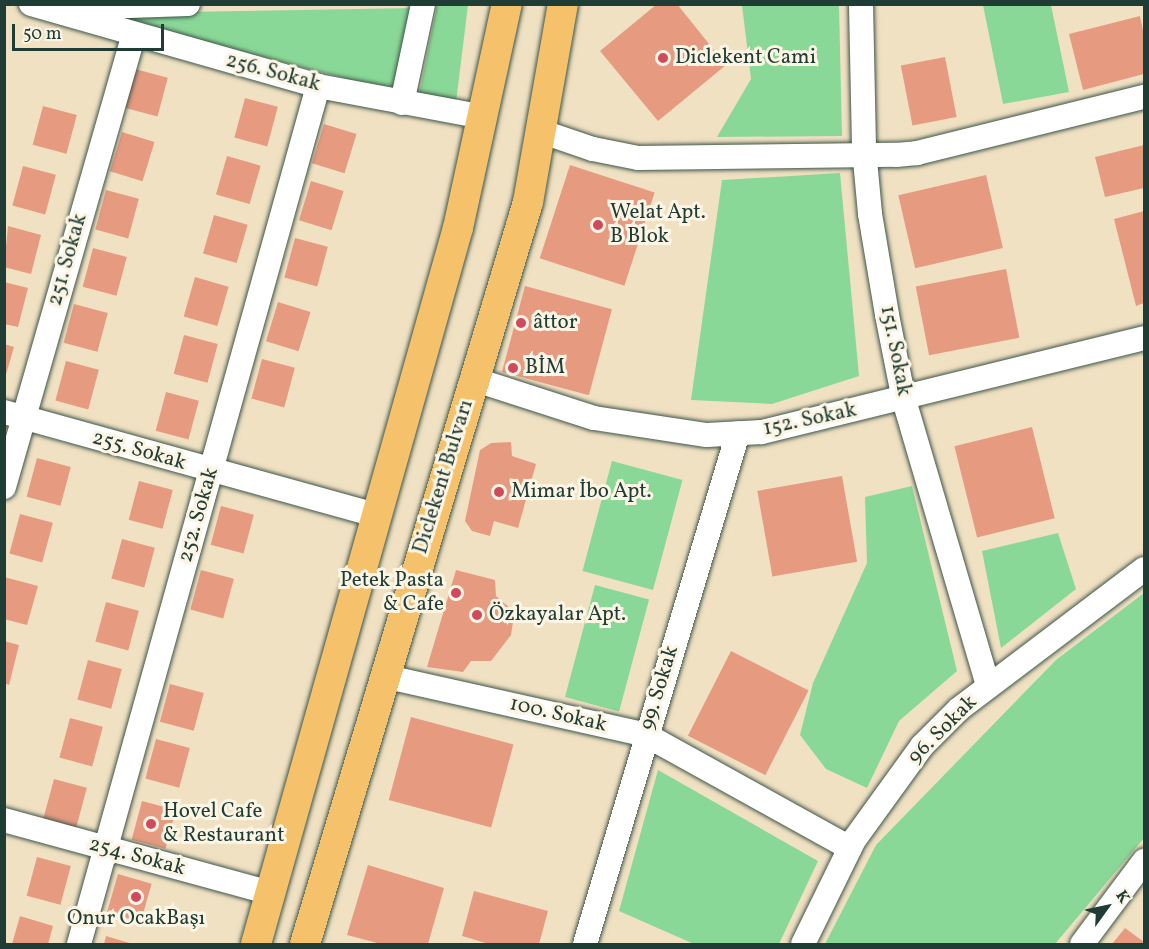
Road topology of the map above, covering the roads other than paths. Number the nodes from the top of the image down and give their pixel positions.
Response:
1 (188, 4) edge
2 (423, 4) edge
3 (507, 4) edge
4 (563, 4) edge
5 (861, 4) edge
6 (39, 6) edge
7 (134, 34) junction
8 (318, 86) junction
9 (1144, 97) edge
10 (402, 103) junction
11 (483, 117) junction
12 (540, 131) junction
13 (865, 154) junction
14 (1144, 338) edge
15 (473, 379) junction
16 (904, 400) junction
17 (14, 414) edge
18 (738, 433) junction
19 (211, 471) junction
20 (4, 487) edge
21 (378, 516) junction
22 (1144, 569) edge
23 (383, 676) junction
24 (988, 686) junction
25 (646, 735) junction
26 (4, 820) edge
27 (850, 848) junction
28 (105, 849) junction
29 (1144, 861) edge
30 (270, 893) junction
31 (80, 945) edge
32 (255, 945) edge
33 (305, 945) edge
34 (585, 945) edge
35 (802, 945) edge
36 (1082, 945) edge

1 - 6 street
2 - 10 street
3 - 11 main road
4 - 12 main road, Diclekent Bulvarı
5 - 13 street, 151. Sokak
6 - 7 street, 256. Sokak
7 - 8 street, 256. Sokak
7 - 17 street, 251. Sokak
8 - 10 street, 256. Sokak
8 - 19 street, 252. Sokak
9 - 13 street
10 - 11 street, 256. Sokak
11 - 21 main road
12 - 13 street
12 - 15 main road, Diclekent Bulvarı
13 - 16 street, 151. Sokak
14 - 16 street, 152. Sokak
15 - 18 street, 152. Sokak
15 - 23 main road, Diclekent Bulvarı
16 - 18 street, 152. Sokak
16 - 24 street, 151. Sokak
17 - 19 street, 255. Sokak
17 - 20 street, 251. Sokak
18 - 25 street, 99. Sokak
19 - 21 street, 255. Sokak
19 - 28 street, 252. Sokak
21 - 30 main road
22 - 24 street, 96. Sokak
23 - 25 street, 100. Sokak
23 - 33 main road, Diclekent Bulvarı
24 - 27 street, 96. Sokak
25 - 27 street, 100. Sokak
25 - 34 street, 99. Sokak
26 - 28 street, 254. Sokak
27 - 35 street, 96. Sokak
28 - 30 street, 254. Sokak
28 - 31 street, 252. Sokak
29 - 36 street
30 - 32 main road

